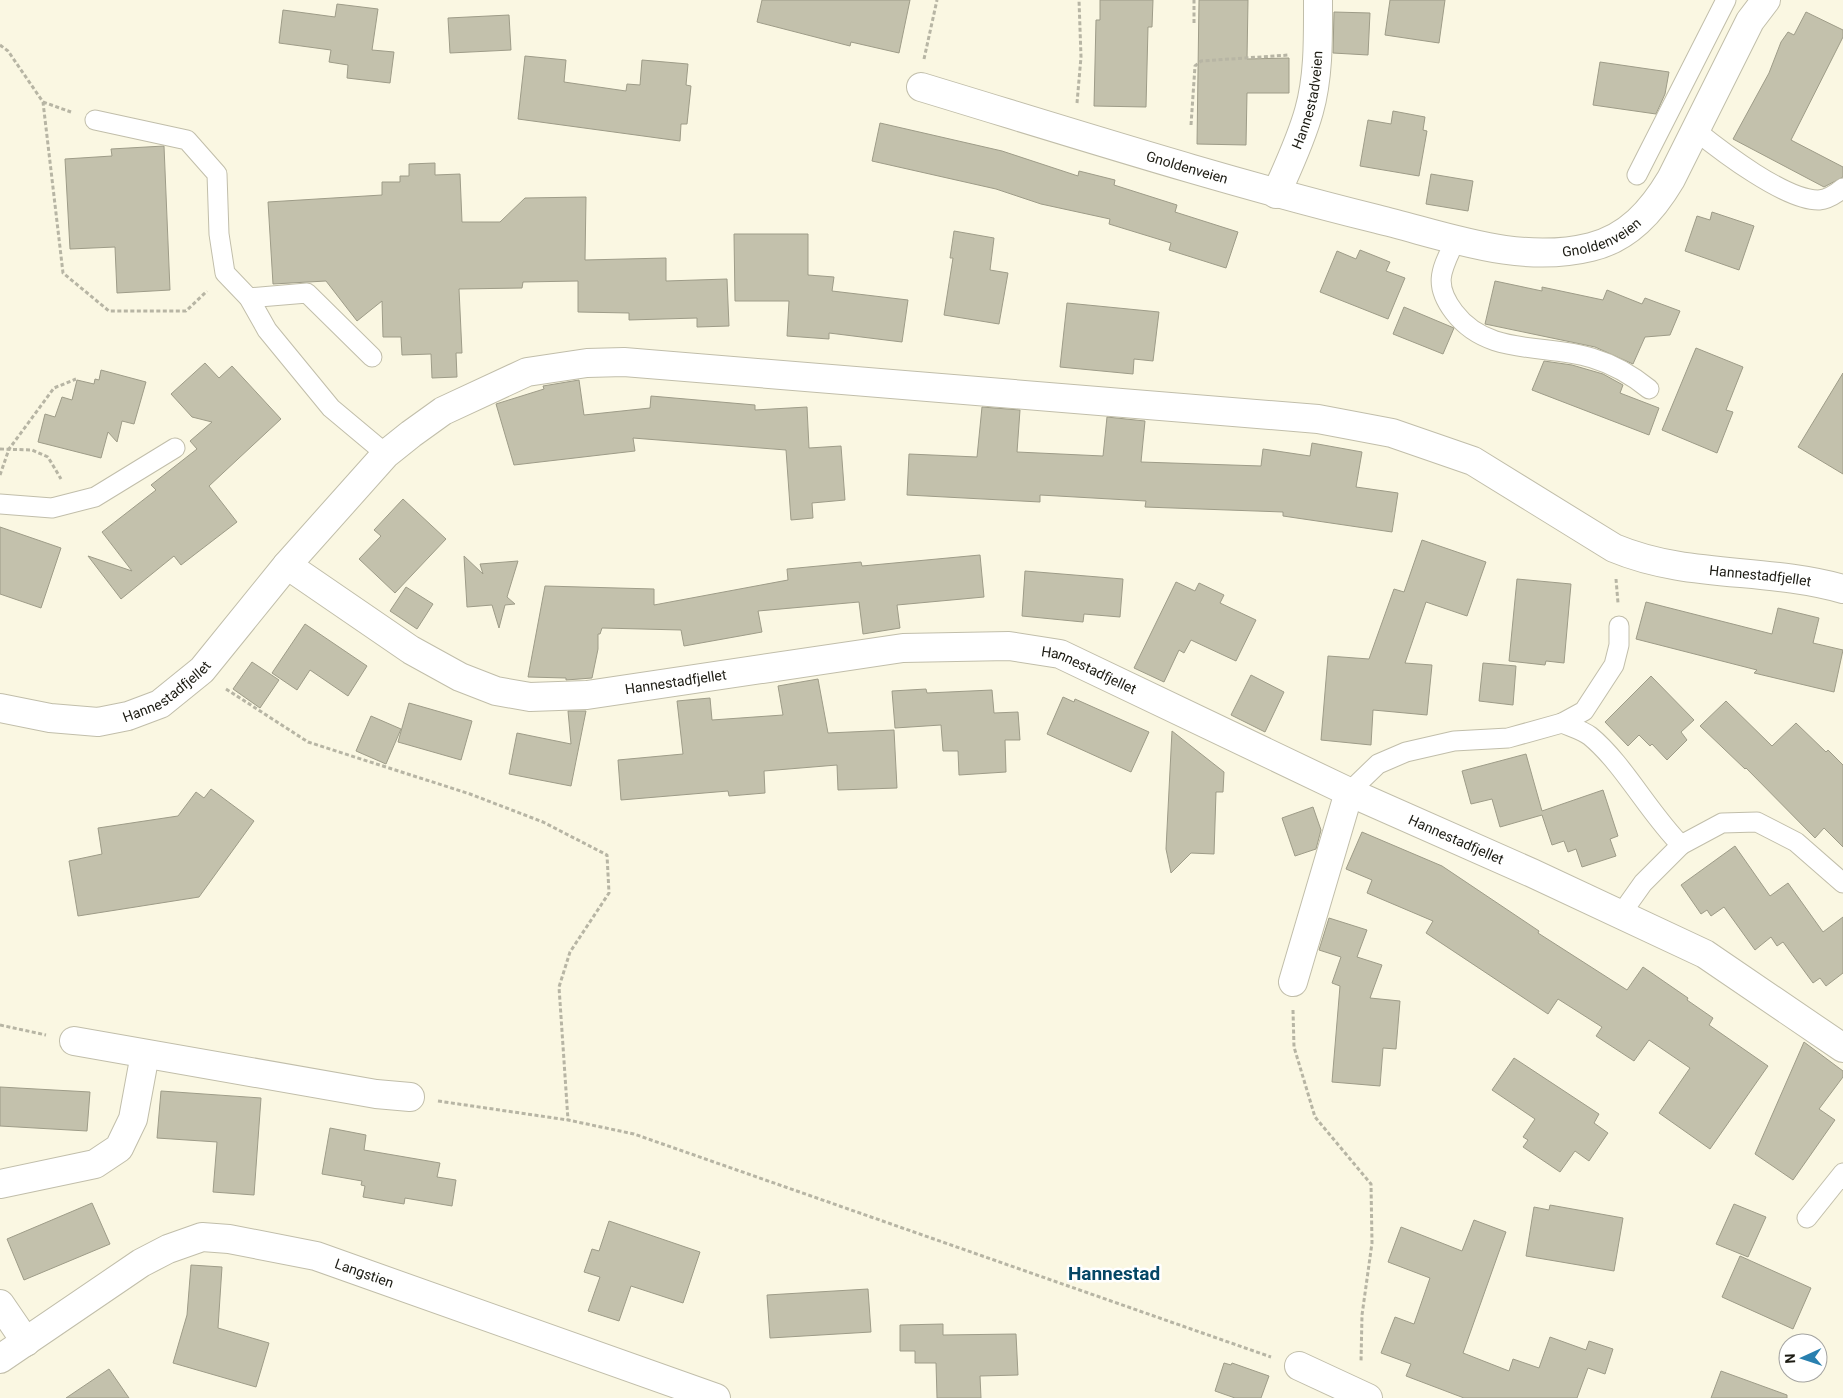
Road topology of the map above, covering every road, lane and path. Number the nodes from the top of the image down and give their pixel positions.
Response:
1 (936, 0) edge
2 (1080, 0) edge
3 (1194, 0) edge
4 (1318, 0) edge
5 (1726, 0) edge
6 (1765, 0) edge
7 (1194, 24) dead end
8 (0, 45) edge
9 (1316, 54) junction
10 (920, 87) joint
11 (95, 120) dead end
12 (1191, 125) dead end
13 (1695, 130) junction
14 (1075, 134) junction
15 (1637, 175) dead end
16 (1843, 188) edge
17 (1276, 194) junction
18 (1456, 239) junction
19 (225, 273) junction
20 (249, 298) junction
21 (372, 357) dead end
22 (76, 379) dead end
23 (1649, 389) dead end
24 (175, 448) dead end
25 (0, 449) edge
26 (9, 449) junction
27 (386, 454) junction
28 (0, 475) edge
29 (0, 504) edge
30 (76, 504) junction
31 (1614, 548) junction
32 (287, 565) junction
33 (1843, 589) edge
34 (1619, 626) joint
35 (202, 670) junction
36 (0, 708) edge
37 (1562, 723) junction
38 (1349, 792) junction
39 (1681, 845) junction
40 (1843, 883) edge
41 (1621, 914) junction
42 (1293, 982) joint
43 (0, 1025) edge
44 (74, 1041) joint
45 (1843, 1048) edge
46 (145, 1054) junction
47 (410, 1098) joint
48 (568, 1120) junction
49 (1843, 1174) edge
50 (0, 1184) edge
51 (1807, 1218) dead end
52 (0, 1304) edge
53 (26, 1342) junction
54 (0, 1359) edge
55 (1299, 1366) joint
56 (1364, 1396) edge
57 (716, 1398) edge

1 - 10 path
2 - 14 path
3 - 7 path
4 - 9 street, Hannestadveien
5 - 15 lane
6 - 13 street, Gnoldenveien
8 - 19 path
9 - 12 path
9 - 17 street, Hannestadveien
10 - 14 street, Gnoldenveien
11 - 19 lane
13 - 16 lane
13 - 18 street, Gnoldenveien
14 - 17 street, Gnoldenveien
17 - 18 street, Gnoldenveien
18 - 23 lane
19 - 20 lane
20 - 21 lane
20 - 27 lane
22 - 26 path
24 - 30 lane
25 - 26 path
26 - 28 path
26 - 30 path
27 - 31 street, Hannestadfjellet
27 - 32 street, Hannestadfjellet
29 - 30 lane
31 - 33 street, Hannestadfjellet
31 - 34 path
32 - 35 street, Hannestadfjellet
32 - 38 street, Hannestadfjellet
34 - 37 lane
35 - 36 street, Hannestadfjellet
35 - 48 path
37 - 38 lane
37 - 39 lane
38 - 41 street, Hannestadfjellet
38 - 42 street
39 - 40 lane
39 - 41 lane
41 - 45 street, Hannestadfjellet
42 - 56 path
43 - 44 path
44 - 46 street
46 - 47 street
46 - 50 street
47 - 48 path
48 - 55 path
49 - 51 lane
52 - 53 street
53 - 54 street, Langstien
53 - 57 street, Langstien
55 - 56 street

